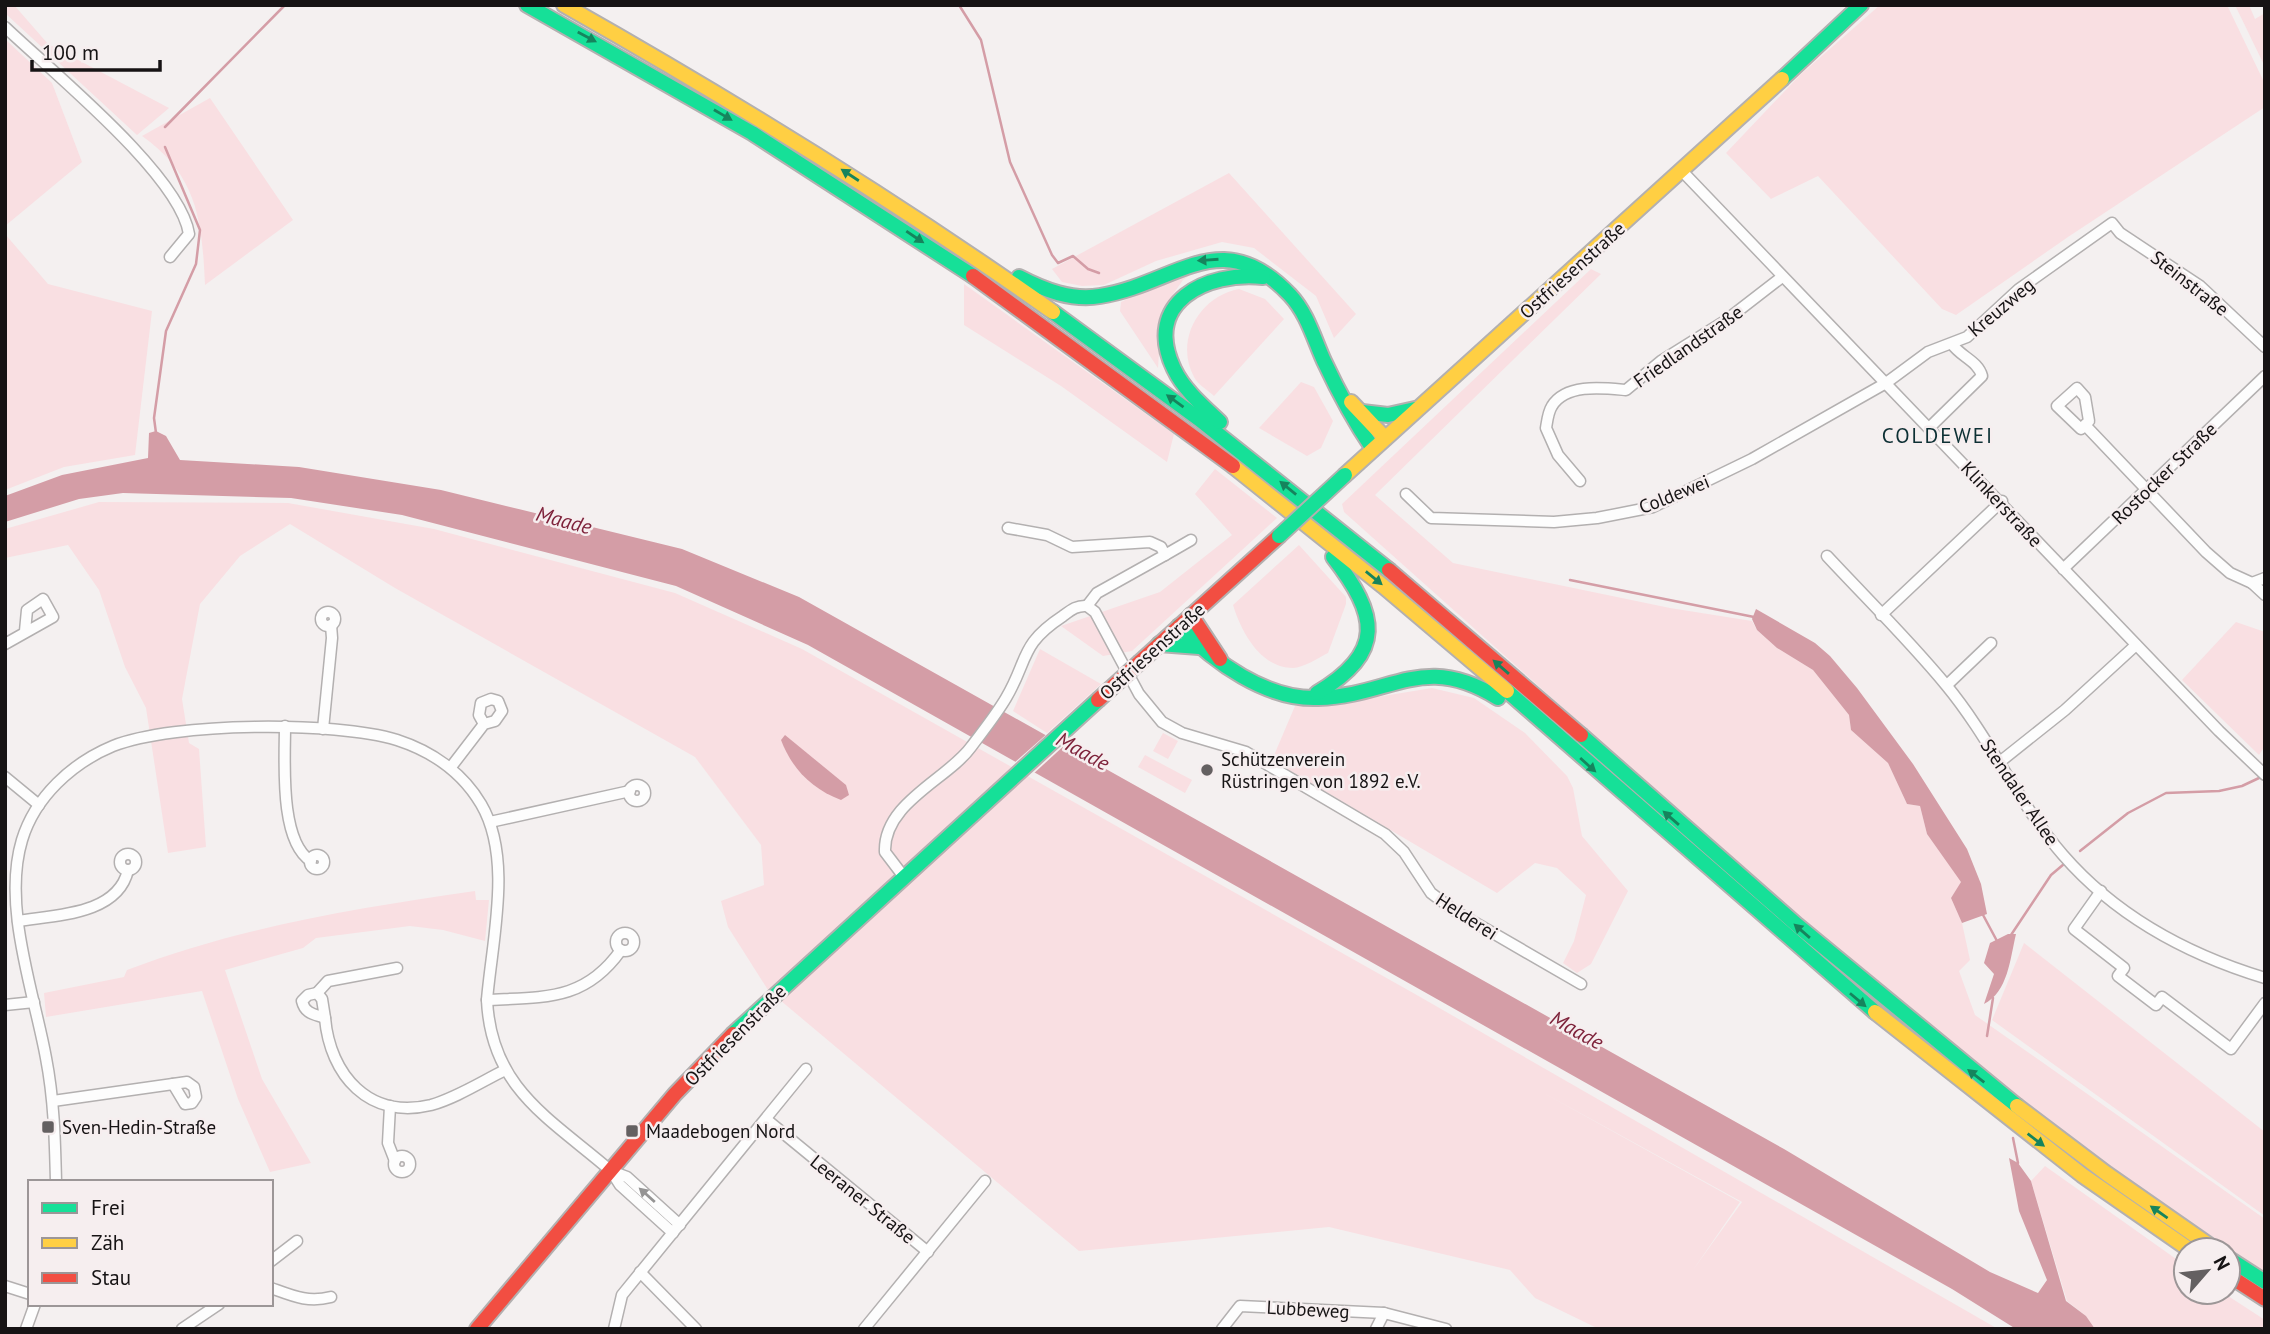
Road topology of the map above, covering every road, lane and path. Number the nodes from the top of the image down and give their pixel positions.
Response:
1 (527, 5) edge
2 (564, 5) edge
3 (1861, 5) edge
4 (5, 27) edge
5 (1682, 172) junction
6 (2112, 223) joint
7 (969, 253) junction
8 (170, 257) dead end
9 (1782, 277) junction
10 (1270, 279) junction
11 (1952, 344) junction
12 (2265, 347) edge
13 (2265, 376) edge
14 (1886, 383) junction
15 (1343, 395) junction
16 (1415, 409) junction
17 (1362, 412) junction
18 (2085, 425) dead end
19 (1929, 428) junction
20 (1385, 438) junction
21 (1373, 449) junction
22 (1250, 456) junction
23 (1580, 481) dead end
24 (1263, 489) junction
25 (2147, 490) junction
26 (1406, 494) dead end
27 (2002, 501) junction
28 (1008, 528) dead end
29 (1191, 540) dead end
30 (1165, 555) junction
31 (1827, 556) dead end
32 (2063, 569) junction
33 (2265, 578) edge
34 (2252, 583) junction
35 (2265, 594) edge
36 (1087, 606) junction
37 (1881, 614) junction
38 (1191, 615) junction
39 (331, 625) dead end
40 (1178, 626) junction
41 (25, 631) dead end
42 (1991, 643) dead end
43 (5, 644) edge
44 (1159, 644) junction
45 (2136, 645) junction
46 (1199, 647) junction
47 (1220, 659) junction
48 (1947, 685) junction
49 (1311, 696) junction
50 (1537, 720) junction
51 (484, 724) dead end
52 (285, 726) junction
53 (323, 729) junction
54 (2001, 761) junction
55 (451, 768) junction
56 (2265, 775) edge
57 (5, 777) edge
58 (630, 791) dead end
59 (39, 805) junction
60 (490, 822) junction
61 (311, 861) dead end
62 (128, 870) dead end
63 (904, 877) junction
64 (2101, 891) junction
65 (18, 920) junction
66 (621, 950) dead end
67 (397, 968) dead end
68 (2265, 978) edge
69 (1581, 984) dead end
70 (317, 993) junction
71 (488, 1000) junction
72 (34, 1003) junction
73 (2265, 1003) edge
74 (5, 1005) edge
75 (325, 1018) junction
76 (806, 1069) dead end
77 (505, 1070) junction
78 (173, 1084) dead end
79 (53, 1101) junction
80 (390, 1106) junction
81 (766, 1119) junction
82 (395, 1161) dead end
83 (611, 1171) junction
84 (56, 1180) edge
85 (985, 1181) dead end
86 (676, 1229) junction
87 (2196, 1236) edge
88 (2172, 1237) edge
89 (297, 1241) dead end
90 (928, 1252) junction
91 (273, 1259) edge
92 (2242, 1267) edge
93 (640, 1272) junction
94 (2265, 1282) edge
95 (2242, 1284) edge
96 (5, 1286) edge
97 (273, 1289) edge
98 (28, 1293) edge
99 (331, 1297) dead end
100 (2265, 1299) edge
101 (34, 1306) edge
102 (216, 1306) edge
103 (1384, 1312) junction
104 (611, 1328) edge
105 (26, 1329) edge
106 (181, 1329) edge
107 (477, 1329) edge
108 (696, 1329) edge
109 (864, 1329) edge
110 (1222, 1329) edge
111 (1376, 1329) edge
112 (1446, 1329) edge

1 -> 24 main road
7 -> 2 main road
3 - 5 main road, Ostfriesenstraße
4 - 8 street
5 - 9 street, Klinkerstraße
5 - 16 main road, Ostfriesenstraße
6 - 11 street, Kreuzweg
6 - 12 street, Steinstraße
10 -> 7 main road
22 -> 7 main road
9 - 14 street, Klinkerstraße
9 - 23 street, Friedlandstraße
10 - 15 main road
10 - 22 main road
11 - 14 street, Kreuzweg
11 - 19 street
13 - 25 street, Rostocker Straße
14 - 19 street, Klinkerstraße
14 - 26 street, Coldewei
15 - 17 main road
15 - 21 main road
16 - 17 main road
16 - 20 main road, Ostfriesenstraße
17 - 20 main road
18 - 25 street
19 - 27 street, Klinkerstraße
20 - 21 main road, Ostfriesenstraße
21 - 38 main road, Ostfriesenstraße, bridge
87 -> 22 main road
24 - 49 main road
24 -> 50 main road
25 - 32 street, Rostocker Straße
25 - 34 street
27 - 32 street, Klinkerstraße
27 - 37 street
28 - 30 street
29 - 30 street
30 - 36 street
31 - 37 street, Stendaler Allee
32 - 45 street, Klinkerstraße
33 - 34 street
34 - 35 street
36 - 63 street
36 - 69 street, Helderei
37 - 48 street, Stendaler Allee
38 - 40 main road, Ostfriesenstraße
38 - 47 main road
39 - 53 street
40 - 44 main road, Ostfriesenstraße
40 - 46 main road
41 - 43 street
42 - 48 street
44 - 46 main road
44 - 63 main road, Ostfriesenstraße, bridge
45 - 54 street
45 - 56 street, Klinkerstraße
46 - 47 main road
47 - 49 main road
48 - 54 street, Stendaler Allee
49 - 50 main road
50 -> 88 main road
51 - 55 street
52 - 53 street
52 - 59 street
52 - 61 street
53 - 55 street
54 - 64 street, Stendaler Allee
55 - 60 street
57 - 59 street
58 - 60 street
59 - 65 street
60 - 71 street
62 - 65 street
63 - 83 main road, Ostfriesenstraße
64 - 68 street, Stendaler Allee
64 - 73 street
65 - 72 street
66 - 71 street
67 - 70 street
70 - 75 street
70 - 75 street
71 - 77 street
72 - 74 street
72 - 79 street
75 - 80 street
76 - 81 street
77 - 80 street
77 - 83 street
78 - 79 street
79 - 84 street
80 - 82 street
81 - 86 street
81 - 90 street, Leeraner Straße
83 - 86 street
83 - 107 main road, Ostfriesenstraße
85 - 90 street
86 - 93 street
89 - 91 street
90 - 109 street
92 - 94 main road
93 - 104 street
93 - 108 street
95 - 100 main road
96 - 98 street
97 - 99 street
101 - 105 street
102 - 106 street
103 - 110 street, Lubbeweg
103 - 111 street
103 - 112 street, Lubbeweg

